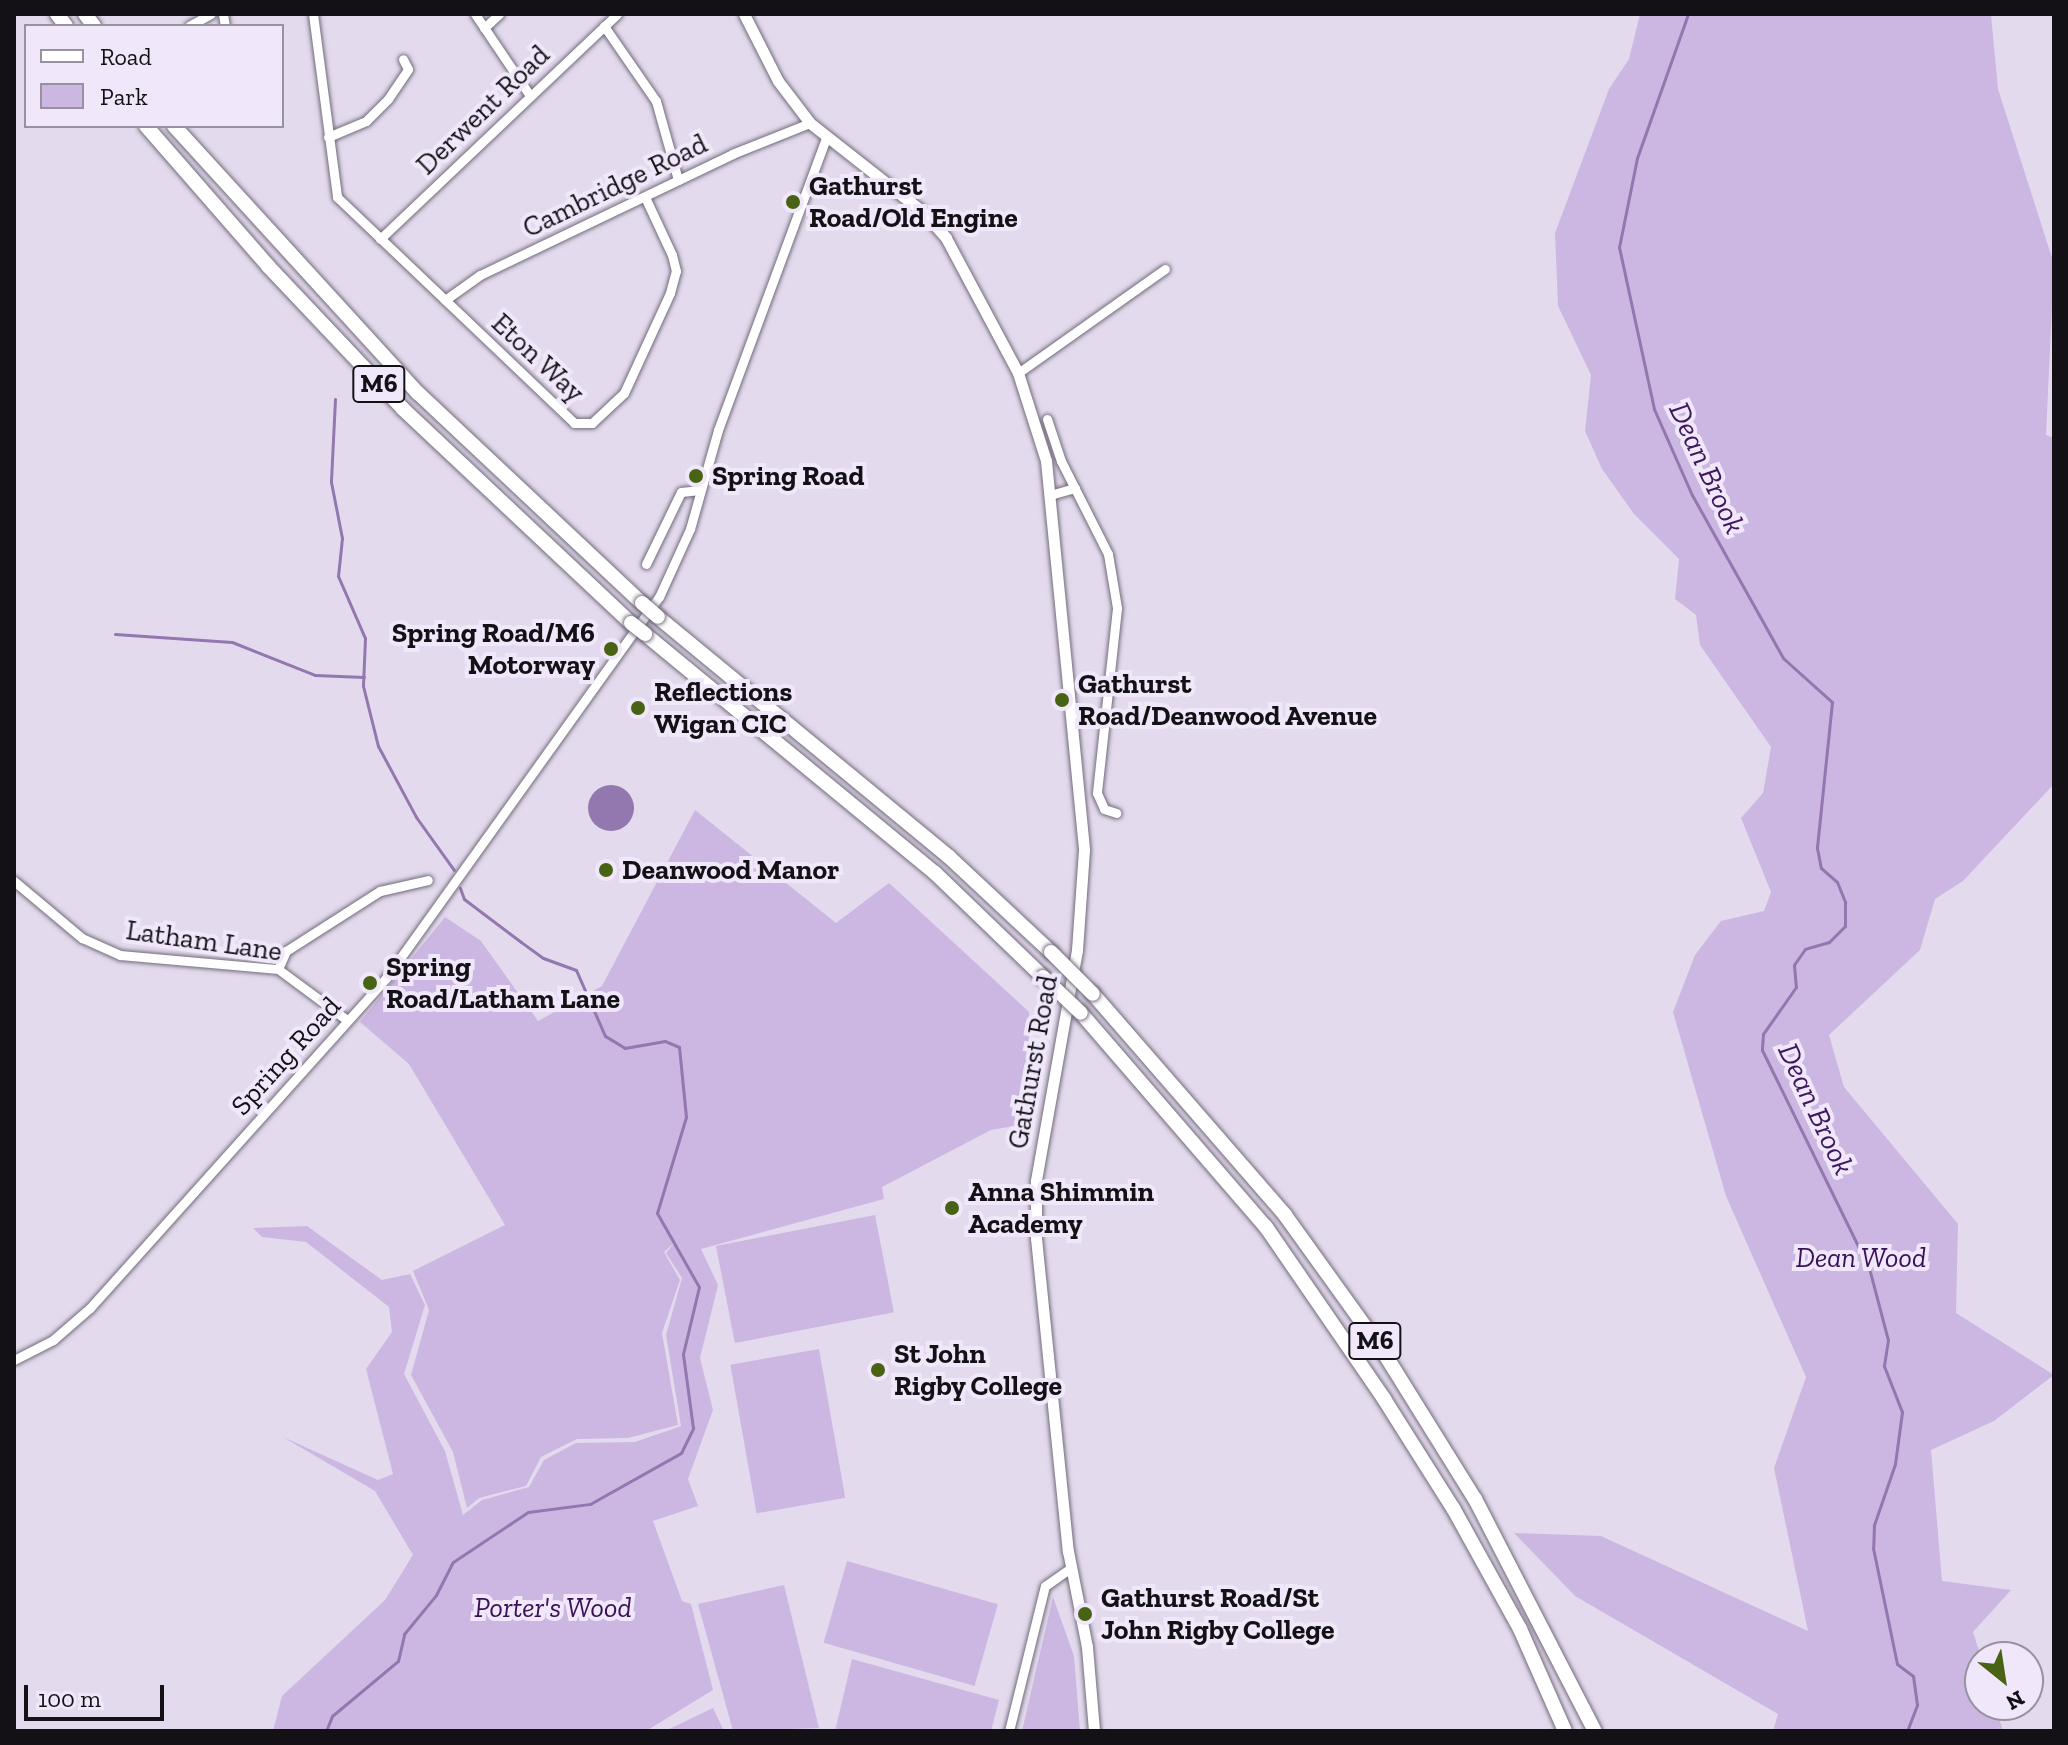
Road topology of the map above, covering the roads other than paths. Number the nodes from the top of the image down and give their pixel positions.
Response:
1 (211, 14) edge
2 (313, 14) edge
3 (475, 14) edge
4 (499, 14) edge
5 (617, 14) edge
6 (744, 14) edge
7 (193, 24) edge
8 (604, 26) junction
9 (484, 28) junction
10 (403, 59) dead end
11 (529, 94) junction
12 (810, 123) junction
13 (148, 128) edge
14 (176, 128) edge
15 (328, 137) junction
16 (826, 138) junction
17 (678, 180) junction
18 (645, 197) junction
19 (380, 239) junction
20 (1165, 269) dead end
21 (445, 300) junction
22 (1018, 373) junction
23 (1047, 419) dead end
24 (1075, 488) junction
25 (700, 490) junction
26 (1050, 495) junction
27 (646, 564) dead end
28 (1116, 813) dead end
29 (428, 880) dead end
30 (14, 881) edge
31 (278, 969) junction
32 (347, 1020) junction
33 (14, 1360) edge
34 (1071, 1568) junction
35 (1009, 1731) edge
36 (1094, 1731) edge
37 (1565, 1731) edge
38 (1595, 1731) edge

1 - 7 street
2 - 15 street, Eton Way
3 - 9 street
4 - 9 street
5 - 8 street, Derwent Road
6 - 12 main road, Gathurst Road
8 - 11 street, Derwent Road
8 - 17 street
9 - 11 street
10 - 15 street
11 - 19 street, Derwent Road
12 - 16 main road, Gathurst Road
12 - 17 street, Cambridge Road
13 - 37 highway, M6, bridge
14 - 38 highway, M6, bridge
15 - 19 street, Eton Way
16 - 22 main road, Gathurst Road
16 - 25 street, Spring Road
17 - 18 street, Cambridge Road
18 - 21 street, Cambridge Road
18 - 21 street, Eton Way
19 - 21 street, Eton Way
20 - 22 street
22 - 26 main road, Gathurst Road
23 - 24 street
24 - 26 street
24 - 28 street
25 - 27 street
25 - 32 street, Spring Road
26 - 34 main road, Gathurst Road
29 - 31 street
30 - 31 street, Latham Lane
31 - 32 street, Latham Lane
32 - 33 street, Spring Road
34 - 35 street
34 - 36 main road, Gathurst Road

